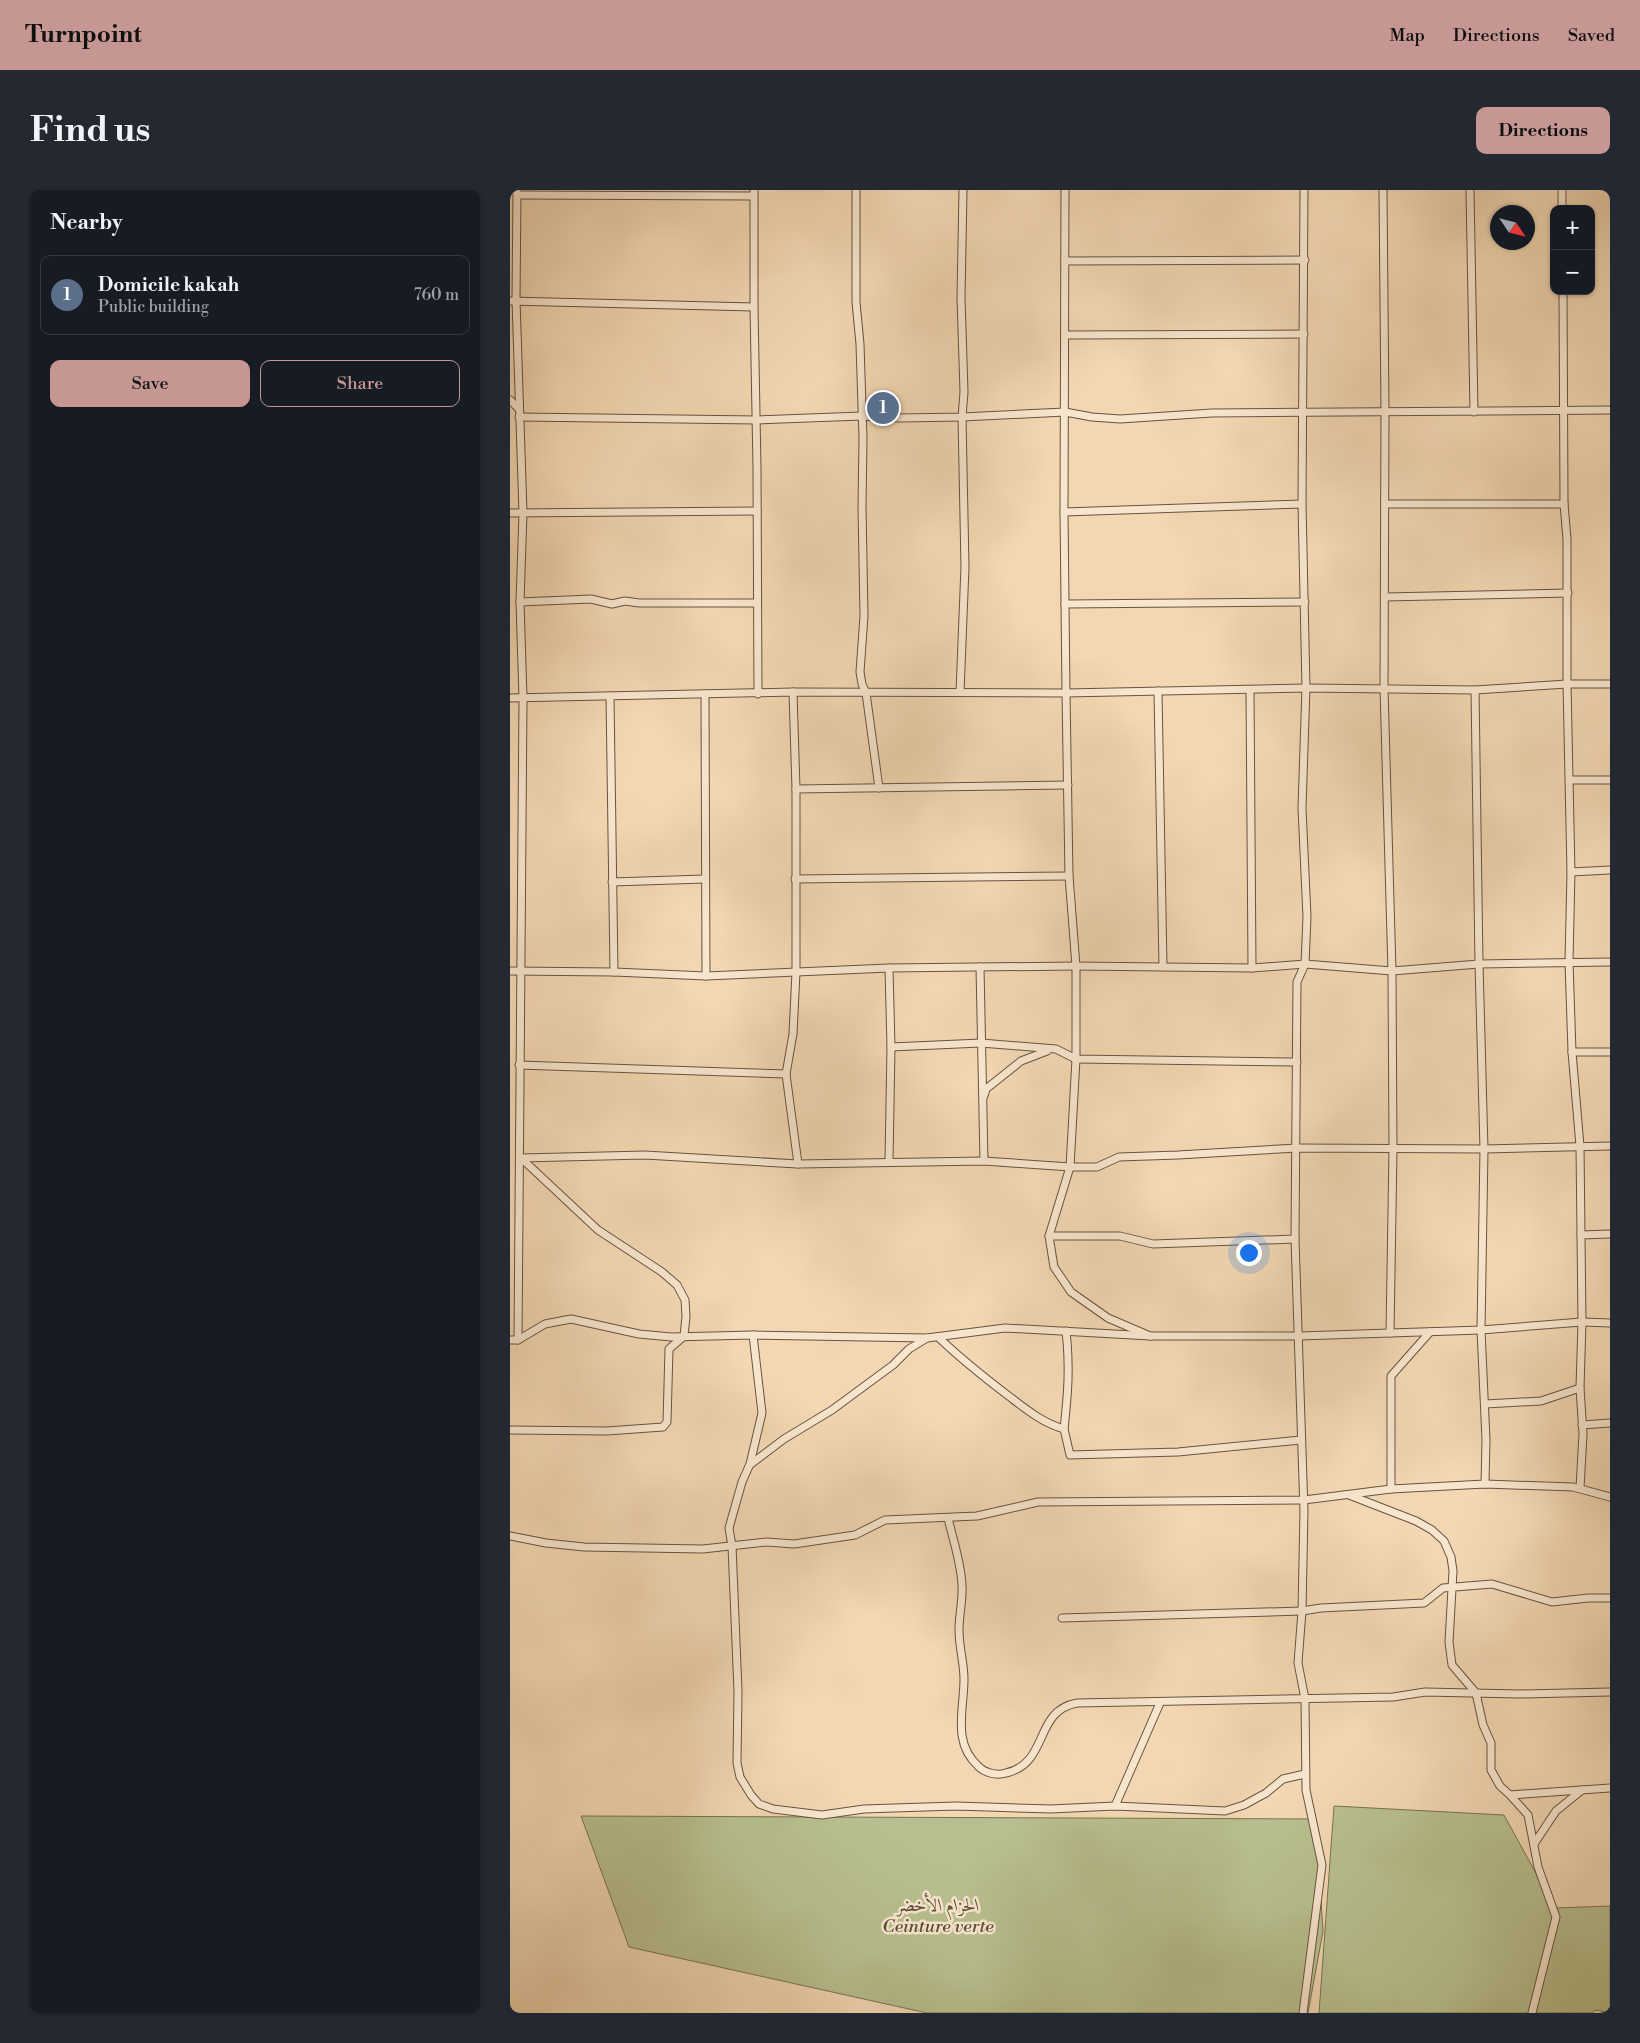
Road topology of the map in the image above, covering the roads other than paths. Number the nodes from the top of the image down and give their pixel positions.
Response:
1 (856, 190) edge
2 (963, 190) edge
3 (1065, 190) edge
4 (1304, 190) edge
5 (1383, 190) edge
6 (1470, 190) edge
7 (1562, 190) edge
8 (517, 192) edge
9 (754, 193) edge
10 (1562, 205) edge
11 (1304, 260) junction
12 (1065, 261) junction
13 (1563, 295) edge
14 (513, 300) edge
15 (754, 307) junction
16 (1304, 334) junction
17 (1065, 335) junction
18 (510, 400) edge
19 (518, 408) junction
20 (1610, 410) edge
21 (1065, 412) junction
22 (1474, 412) junction
23 (1564, 412) junction
24 (1303, 413) junction
25 (1385, 413) junction
26 (862, 416) junction
27 (518, 417) junction
28 (962, 417) junction
29 (756, 420) junction
30 (1302, 504) junction
31 (1385, 504) junction
32 (1564, 504) junction
33 (757, 511) junction
34 (523, 512) junction
35 (1064, 512) junction
36 (510, 513) edge
37 (1568, 593) junction
38 (1386, 598) junction
39 (520, 602) junction
40 (1304, 602) junction
41 (758, 603) junction
42 (1065, 604) junction
43 (1567, 684) junction
44 (1610, 684) edge
45 (1306, 688) junction
46 (1384, 689) junction
47 (1250, 690) junction
48 (1475, 690) junction
49 (1158, 691) junction
50 (793, 692) junction
51 (960, 692) junction
52 (866, 693) junction
53 (1066, 693) junction
54 (705, 694) junction
55 (758, 694) junction
56 (610, 696) junction
57 (510, 698) edge
58 (523, 698) junction
59 (1570, 780) junction
60 (1610, 780) edge
61 (1068, 785) junction
62 (879, 788) junction
63 (796, 789) junction
64 (1610, 870) edge
65 (1571, 872) junction
66 (1069, 876) junction
67 (704, 879) junction
68 (795, 879) junction
69 (612, 882) junction
70 (1569, 962) junction
71 (1610, 962) edge
72 (1305, 964) junction
73 (1479, 964) junction
74 (1076, 966) junction
75 (980, 967) junction
76 (1163, 967) junction
77 (889, 968) junction
78 (1252, 968) junction
79 (510, 971) edge
80 (520, 971) junction
81 (1392, 971) junction
82 (614, 972) junction
83 (796, 972) junction
84 (706, 976) junction
85 (981, 1043) junction
86 (891, 1047) junction
87 (1049, 1050) junction
88 (1572, 1052) junction
89 (1610, 1052) edge
90 (1076, 1059) junction
91 (1297, 1062) junction
92 (519, 1065) junction
93 (786, 1074) junction
94 (984, 1099) junction
95 (1580, 1146) junction
96 (1610, 1146) edge
97 (1297, 1148) junction
98 (1393, 1149) junction
99 (1484, 1149) junction
100 (521, 1158) junction
101 (889, 1161) junction
102 (984, 1161) junction
103 (798, 1164) junction
104 (1070, 1167) junction
105 (1610, 1234) edge
106 (1581, 1235) junction
107 (1049, 1236) junction
108 (1295, 1239) junction
109 (514, 1256) edge
110 (1582, 1322) junction
111 (1610, 1323) edge
112 (1482, 1330) junction
113 (1066, 1331) junction
114 (1430, 1332) junction
115 (1390, 1333) junction
116 (753, 1334) junction
117 (684, 1336) junction
118 (938, 1336) junction
119 (1150, 1336) junction
120 (1299, 1336) junction
121 (927, 1338) junction
122 (514, 1340) edge
123 (1580, 1388) junction
124 (1485, 1404) junction
125 (1610, 1423) edge
126 (1582, 1425) junction
127 (1064, 1429) junction
128 (510, 1430) edge
129 (1301, 1440) junction
130 (750, 1464) junction
131 (1485, 1484) junction
132 (1580, 1488) junction
133 (1391, 1489) junction
134 (1346, 1494) junction
135 (1610, 1497) edge
136 (1304, 1500) junction
137 (948, 1518) junction
138 (510, 1536) edge
139 (732, 1546) junction
140 (1452, 1586) junction
141 (1610, 1598) edge
142 (1302, 1611) junction
143 (1062, 1618) dead end
144 (1610, 1692) edge
145 (1476, 1694) junction
146 (1305, 1699) junction
147 (1160, 1703) junction
148 (1305, 1774) junction
149 (1610, 1788) edge
150 (1582, 1790) junction
151 (1510, 1795) junction
152 (1115, 1806) junction
153 (1534, 1844) junction
154 (1304, 2013) edge
155 (1532, 2013) edge

1 - 26 street
2 - 28 street
3 - 12 street
4 - 11 street
5 - 25 street
6 - 22 street
7 - 10 street
8 - 9 street
8 - 14 street
9 - 15 street
11 - 12 street
11 - 16 street
12 - 17 street
13 - 23 street
14 - 15 street
14 - 19 street
15 - 29 street
16 - 17 street
16 - 24 street
17 - 21 street
18 - 19 street
19 - 27 street
20 - 23 street
21 - 24 street
21 - 28 street
21 - 35 street
22 - 23 street
22 - 25 street
23 - 32 street
24 - 25 street
24 - 30 street
25 - 31 street
26 - 28 street
26 - 29 street
26 - 52 street
27 - 29 street
27 - 34 street
28 - 51 street
29 - 33 street
30 - 35 street
30 - 40 street
31 - 32 street
31 - 38 street
32 - 37 street
33 - 34 street
33 - 41 street
34 - 36 street
34 - 39 street
35 - 42 street
37 - 38 street
37 - 43 street
38 - 46 street
39 - 41 street
39 - 58 street
40 - 42 street
40 - 45 street
41 - 55 street
42 - 53 street
43 - 44 street
43 - 48 street
43 - 59 street
45 - 46 street
45 - 47 street
45 - 72 street
46 - 48 street
46 - 81 street
47 - 49 street
47 - 78 street
48 - 73 street
49 - 53 street
49 - 76 street
50 - 52 street
50 - 55 street
50 - 63 street
51 - 52 street
51 - 53 street
52 - 62 street
53 - 61 street
54 - 55 street
54 - 56 street
54 - 67 street
56 - 58 street
56 - 69 street
57 - 58 street
58 - 80 street
59 - 60 street
59 - 65 street
61 - 62 street
61 - 66 street
62 - 63 street
63 - 68 street
64 - 65 street
65 - 70 street
66 - 68 street
66 - 74 street
67 - 69 street
67 - 84 street
68 - 83 street
69 - 82 street
70 - 71 street
70 - 73 street
70 - 88 street
72 - 78 street
72 - 81 street
72 - 91 street
73 - 81 street
73 - 99 street
74 - 75 street
74 - 76 street
74 - 90 street
75 - 77 street
75 - 85 street
76 - 78 street
77 - 83 street
77 - 86 street
79 - 80 street
80 - 82 street
80 - 92 street
81 - 98 street
82 - 84 street
83 - 84 street
83 - 93 street
85 - 86 street
85 - 87 street
85 - 94 street
86 - 101 street
87 - 90 street
87 - 94 street
88 - 89 street
88 - 95 street
90 - 91 street
90 - 104 street
91 - 97 street
92 - 93 street
92 - 100 street
93 - 103 street
94 - 102 street
95 - 96 street
95 - 99 street
95 - 106 street
97 - 98 street
97 - 104 street
97 - 108 street
98 - 99 street
98 - 115 street
99 - 112 street
100 - 103 street
100 - 109 street
100 - 117 street
101 - 102 street
101 - 103 street
102 - 104 street
104 - 107 street
105 - 106 street
106 - 110 street
107 - 108 street
107 - 119 street
108 - 120 street
109 - 122 street
110 - 111 street
110 - 112 street
110 - 123 street
112 - 114 street
112 - 124 street
113 - 118 street
113 - 119 street
113 - 127 street
114 - 115 street
114 - 133 street
115 - 120 street
116 - 117 street
116 - 121 street
116 - 130 street
117 - 122 street
117 - 128 street
118 - 121 street
118 - 127 street
119 - 120 street
120 - 129 street
121 - 130 street
123 - 124 street
123 - 126 street
124 - 131 street
125 - 126 street
126 - 132 street
127 - 129 street
129 - 136 street
130 - 139 street
131 - 132 street
131 - 133 street
132 - 135 street
133 - 134 street
134 - 136 street
134 - 140 street
136 - 137 street
136 - 142 street
137 - 139 street
137 - 147 street
138 - 139 street
139 - 152 street
140 - 141 street
140 - 142 street
140 - 145 street
142 - 143 street
142 - 146 street
144 - 145 street
145 - 146 street
145 - 151 street
146 - 147 street
146 - 148 street
147 - 152 street
148 - 152 street
148 - 154 street
149 - 150 street
150 - 151 street
150 - 153 street
151 - 153 street
153 - 155 street

